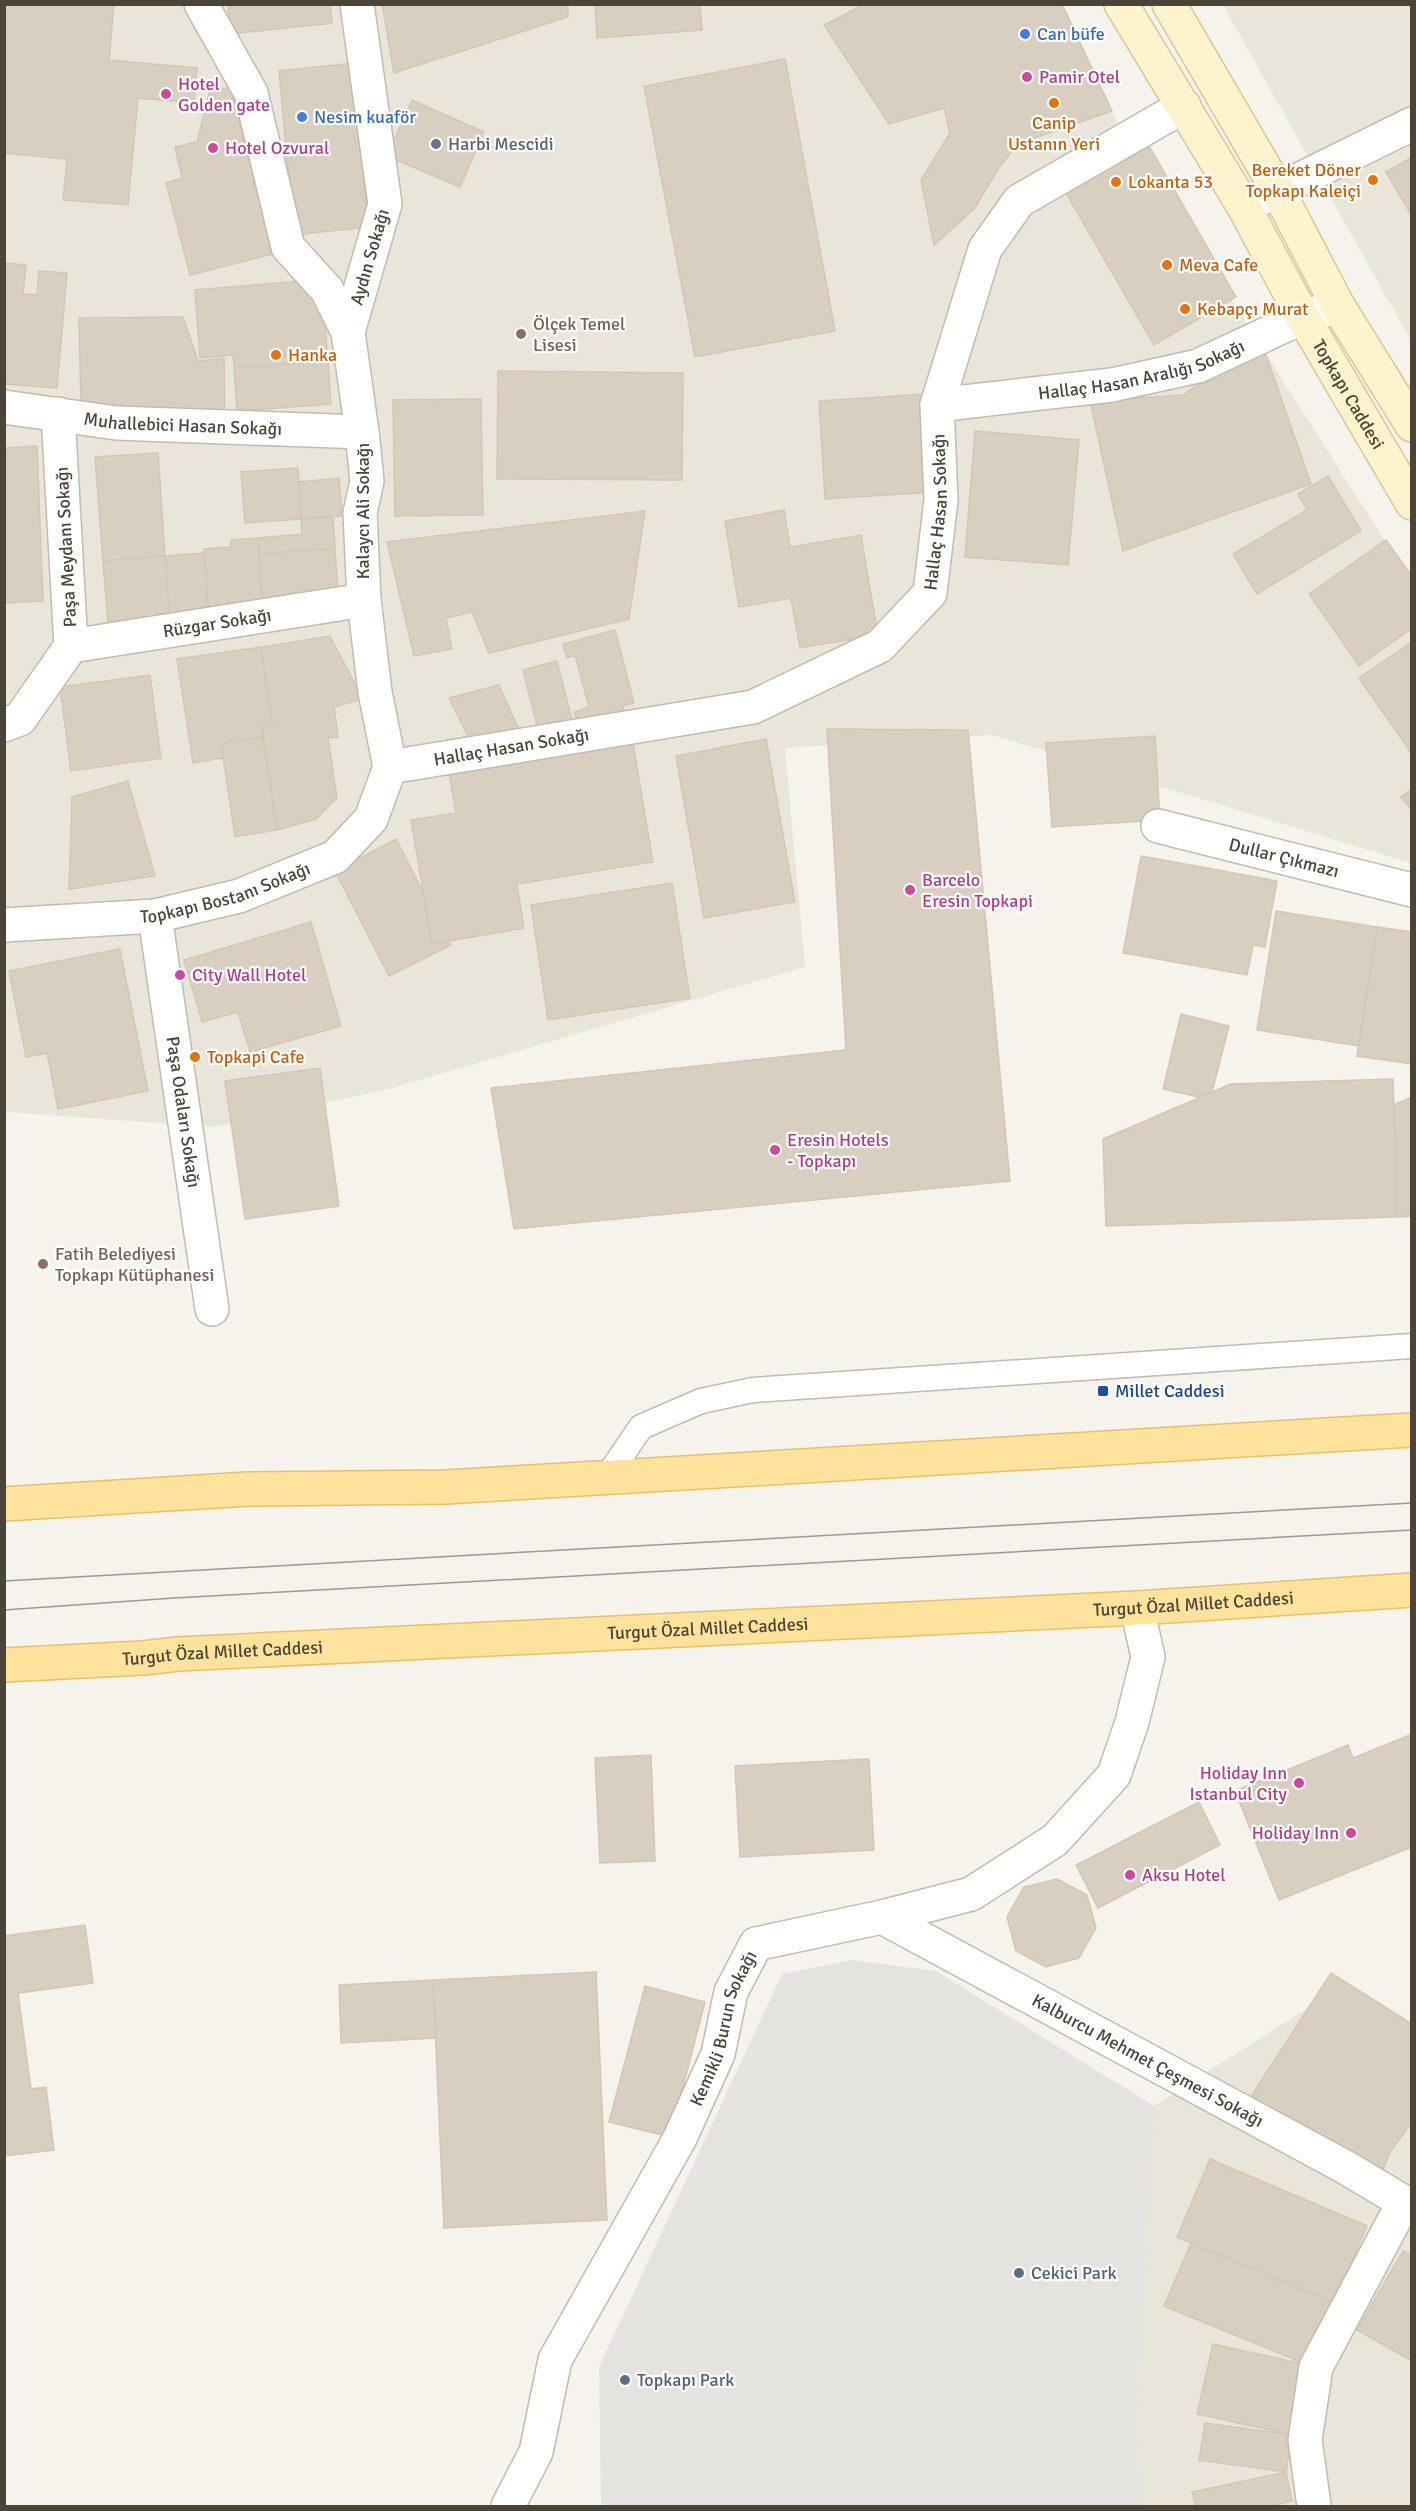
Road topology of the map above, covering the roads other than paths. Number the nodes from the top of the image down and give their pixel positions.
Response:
1 (201, 4) edge
2 (357, 4) edge
3 (1121, 4) edge
4 (1169, 4) edge
5 (1184, 106) junction
6 (1412, 124) edge
7 (1277, 189) junction
8 (1244, 207) junction
9 (1338, 306) junction
10 (1303, 317) junction
11 (348, 332) junction
12 (937, 405) junction
13 (4, 407) edge
14 (58, 414) junction
15 (1412, 425) edge
16 (362, 432) junction
17 (1412, 502) edge
18 (364, 600) junction
19 (71, 646) junction
20 (4, 724) edge
21 (390, 766) junction
22 (1158, 826) dead end
23 (1412, 890) edge
24 (155, 916) junction
25 (4, 925) edge
26 (212, 1309) dead end
27 (1412, 1346) edge
28 (1412, 1430) edge
29 (607, 1477) junction
30 (4, 1504) edge
31 (1412, 1590) edge
32 (1137, 1608) junction
33 (4, 1665) edge
34 (882, 1917) junction
35 (1408, 2204) edge
36 (507, 2506) edge
37 (1314, 2506) edge

1 - 11 street, Kalaycı Ali Sokağı
2 - 11 street, Aydın Sokağı
3 - 5 main road, Topkapı Caddesi
4 - 7 main road, Topkapı Caddesi
5 - 8 main road, Topkapı Caddesi
5 - 12 street, Hallaç Hasan Sokağı
6 - 7 street
7 - 8 street
7 - 9 main road, Topkapı Caddesi
8 - 10 main road, Topkapı Caddesi
9 - 10 street, Hallaç Hasan Aralığı Sokağı
9 - 15 main road, Topkapı Caddesi
10 - 12 street, Hallaç Hasan Aralığı Sokağı
10 - 17 main road, Topkapı Caddesi
11 - 16 street, Kalaycı Ali Sokağı
12 - 21 street, Hallaç Hasan Sokağı
13 - 14 street, Muhallebici Hasan Sokağı
14 - 16 street, Muhallebici Hasan Sokağı
14 - 19 street, Paşa Meydanı Sokağı
16 - 18 street, Kalaycı Ali Sokağı
18 - 19 street, Rüzgar Sokağı
18 - 21 street, Kalaycı Ali Sokağı
19 - 20 street, Paşa Meydanı Sokağı
21 - 24 street, Topkapı Bostanı Sokağı
22 - 23 street, Dullar Çıkmazı
24 - 25 street, Topkapı Bostanı Sokağı
24 - 26 street, Paşa Odaları Sokağı
27 - 29 lane
28 - 29 main road
29 - 30 main road
31 - 32 main road, Turgut Özal Millet Caddesi
32 - 33 main road, Turgut Özal Millet Caddesi
32 - 34 street, Kemikli Burun Sokağı
34 - 35 street, Kalburcu Mehmet Çeşmesi Sokağı
34 - 36 street, Kemikli Burun Sokağı
35 - 37 street

